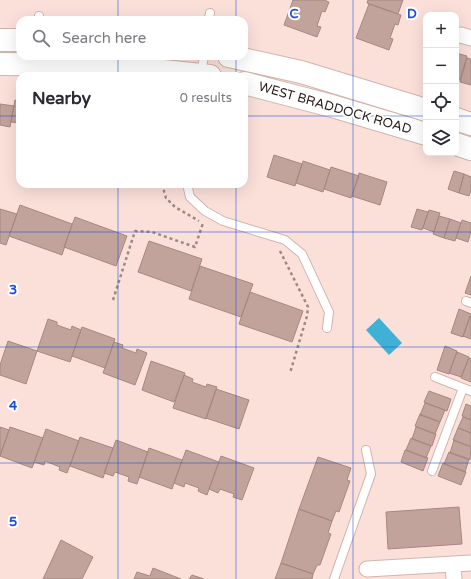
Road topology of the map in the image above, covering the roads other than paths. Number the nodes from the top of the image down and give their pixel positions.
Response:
1 (0, 40) edge
2 (16, 40) edge
3 (248, 59) edge
4 (39, 60) edge
5 (0, 64) edge
6 (204, 71) edge
7 (248, 84) edge
8 (423, 109) edge
9 (459, 120) edge
10 (471, 124) edge
11 (423, 133) edge
12 (459, 145) edge
13 (471, 149) edge
14 (188, 188) edge
15 (327, 328) dead end
16 (435, 377) dead end
17 (467, 389) edge
18 (366, 450) dead end
19 (432, 471) dead end
20 (471, 563) edge
21 (367, 569) dead end
22 (453, 572) edge
23 (334, 579) edge

1 - 2 main road
3 - 8 main road, WEST BRADDOCK ROAD
4 - 5 main road
4 - 6 main road
7 - 11 main road, WEST BRADDOCK ROAD
9 - 10 main road
12 - 13 main road
14 - 15 lane
16 - 17 lane
17 - 19 lane
18 - 23 lane
20 - 22 street
21 - 22 street

